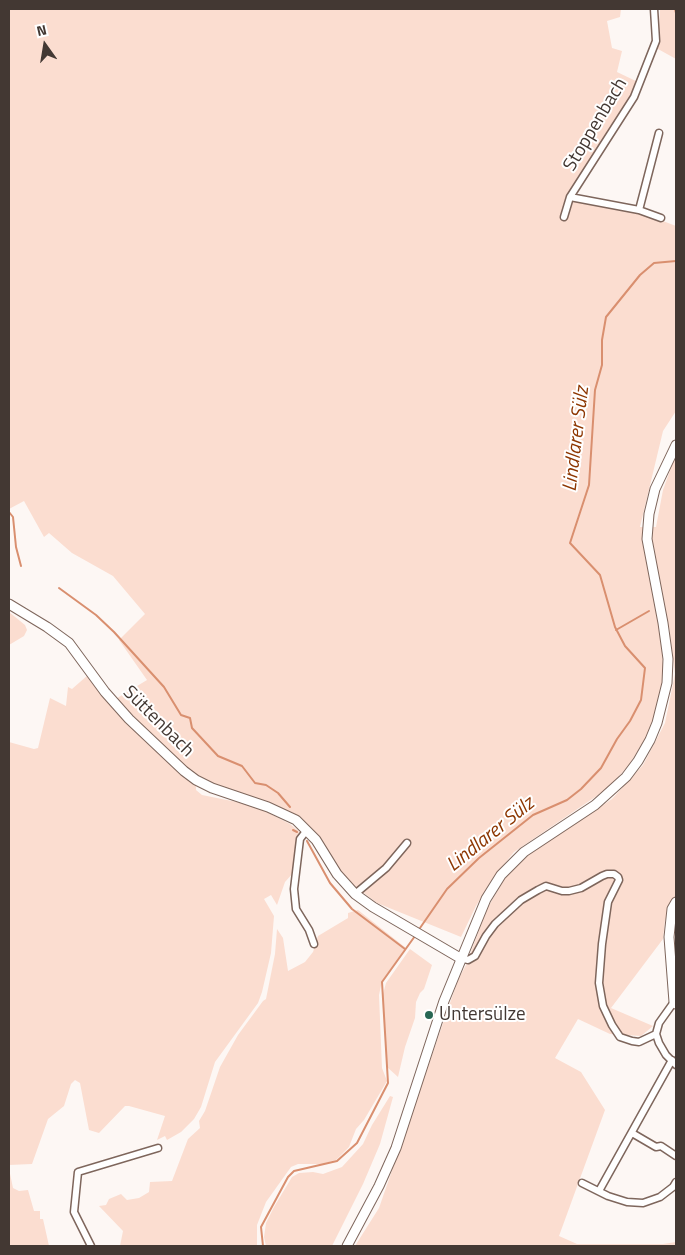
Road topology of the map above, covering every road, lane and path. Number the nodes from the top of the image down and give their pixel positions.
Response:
1 (654, 9) edge
2 (659, 133) dead end
3 (570, 197) junction
4 (639, 210) junction
5 (564, 217) dead end
6 (661, 218) dead end
7 (676, 445) edge
8 (9, 604) edge
9 (307, 830) junction
10 (408, 843) dead end
11 (355, 894) junction
12 (676, 902) edge
13 (314, 944) dead end
14 (460, 958) junction
15 (675, 1003) edge
16 (656, 1034) junction
17 (674, 1062) edge
18 (632, 1132) junction
19 (158, 1148) dead end
20 (676, 1156) edge
21 (676, 1182) edge
22 (582, 1183) dead end
23 (599, 1190) junction
24 (91, 1246) edge
25 (347, 1246) edge

1 - 3 street, Stoppenbach
2 - 4 street
3 - 4 street, Stoppenbach
3 - 5 street, Stoppenbach
4 - 6 street, Stoppenbach
7 - 14 main road
8 - 9 main road, Süttenbach
9 - 11 main road, Süttenbach
9 - 13 street
10 - 11 street
11 - 14 main road, Süttenbach
12 - 15 main road
14 - 16 street
14 - 25 main road
15 - 16 street
16 - 17 street
17 - 18 street
18 - 20 street
18 - 23 street
19 - 24 street
21 - 23 street
22 - 23 street

